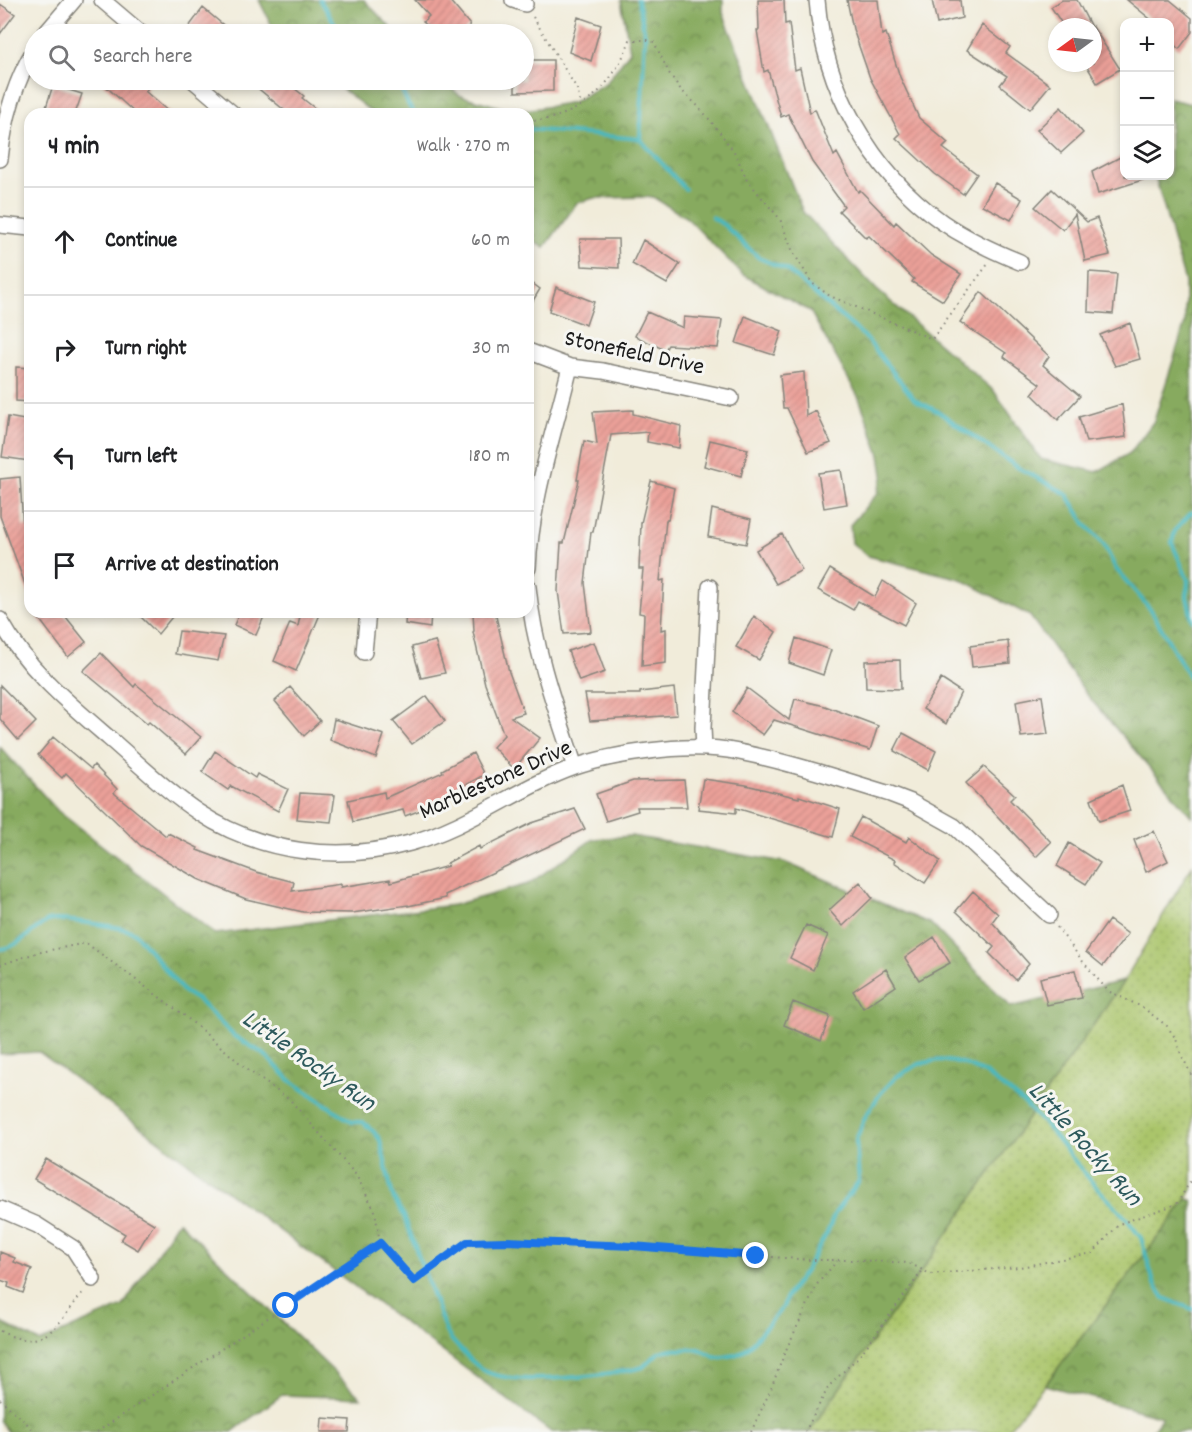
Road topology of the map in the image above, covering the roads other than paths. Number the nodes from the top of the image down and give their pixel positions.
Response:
1 (74, 0) edge
2 (102, 0) edge
3 (817, 0) edge
4 (54, 24) edge
5 (130, 24) edge
6 (24, 70) edge
7 (205, 90) edge
8 (226, 108) edge
9 (0, 159) edge
10 (0, 225) edge
11 (24, 227) edge
12 (1020, 262) dead end
13 (534, 353) edge
14 (570, 367) junction
15 (731, 398) dead end
16 (534, 516) edge
17 (710, 587) dead end
18 (367, 618) edge
19 (531, 618) edge
20 (0, 620) edge
21 (364, 652) dead end
22 (704, 748) junction
23 (575, 767) junction
24 (1049, 915) road end
25 (0, 1209) edge
26 (93, 1279) road end

1 - 4 street
2 - 5 street
3 - 12 street
6 - 9 street
7 - 8 street
10 - 11 street
13 - 14 street, Stonefield Drive
14 - 15 street, Stonefield Drive
14 - 16 street
17 - 22 street
18 - 21 street
19 - 23 street
20 - 23 street, Marblestone Drive
22 - 23 street, Marblestone Drive
22 - 24 street, Marblestone Drive
25 - 26 street

